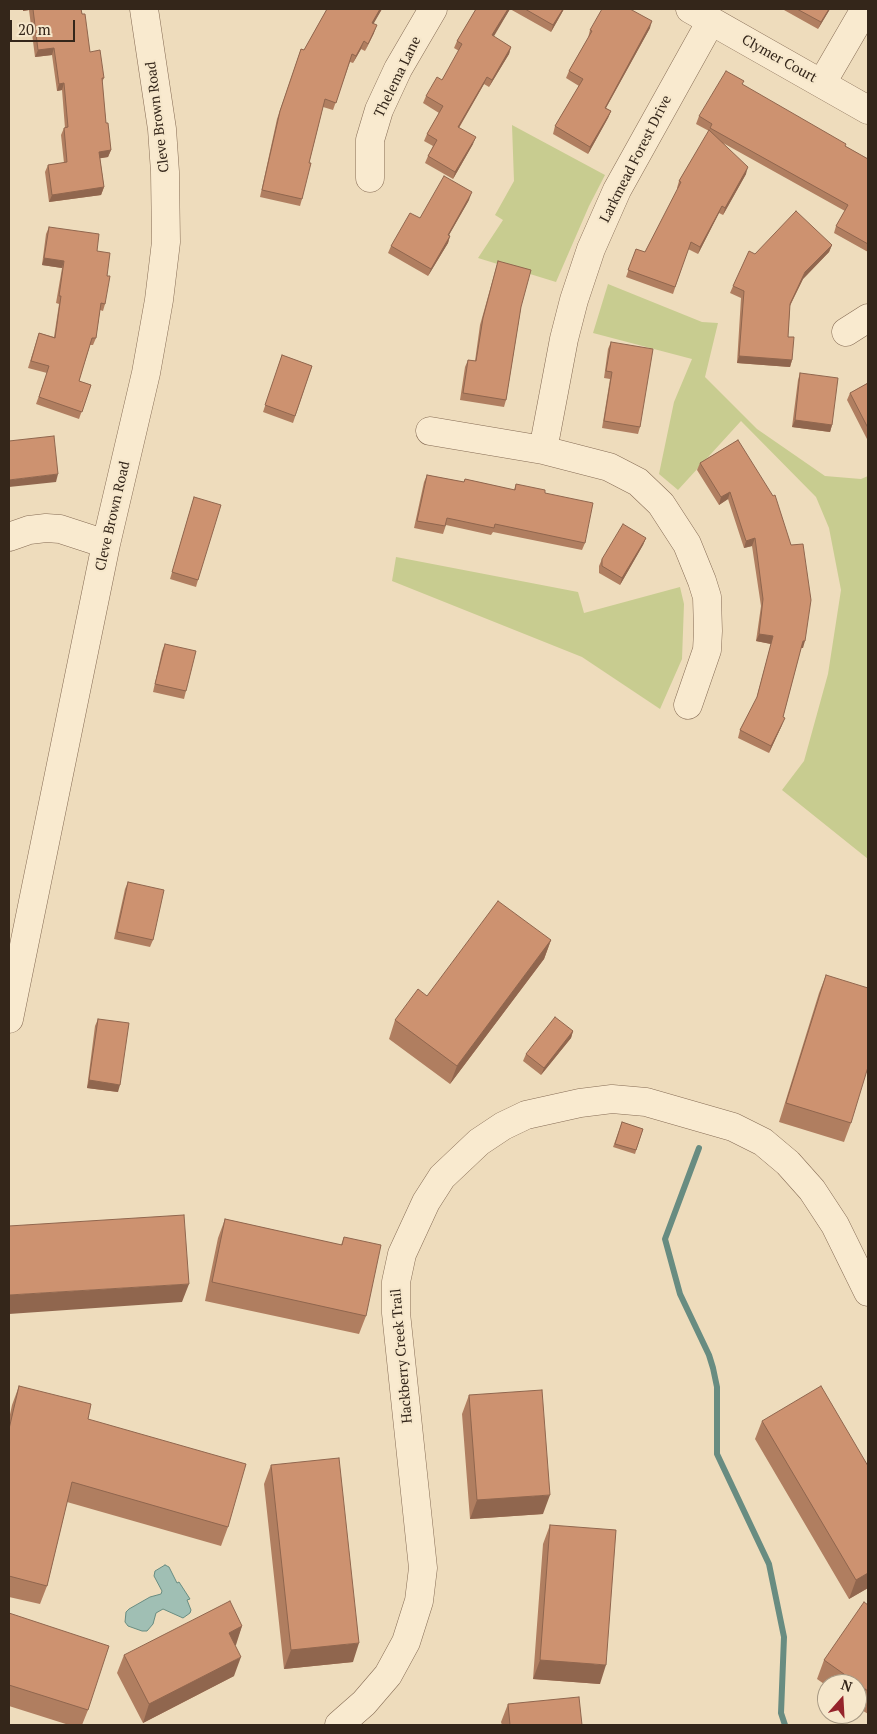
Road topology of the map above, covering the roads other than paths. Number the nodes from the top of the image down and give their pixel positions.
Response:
1 (144, 9) edge
2 (433, 9) edge
3 (865, 9) edge
4 (701, 15) edge
5 (822, 83) junction
6 (868, 110) edge
7 (370, 178) dead end
8 (430, 430) dead end
9 (543, 450) junction
10 (9, 537) edge
11 (106, 544) junction
12 (688, 705) dead end
13 (9, 1019) edge
14 (868, 1292) edge
15 (340, 1725) edge

1 - 11 street, Cleve Brown Road
2 - 7 street, Thelema Lane
3 - 5 street
4 - 5 street, Clymer Court
4 - 9 street, Larkmead Forest Drive
5 - 6 street, Clymer Court
8 - 9 street
9 - 12 street
10 - 11 street
11 - 13 street, Cleve Brown Road
14 - 15 street, Hackberry Creek Trail

